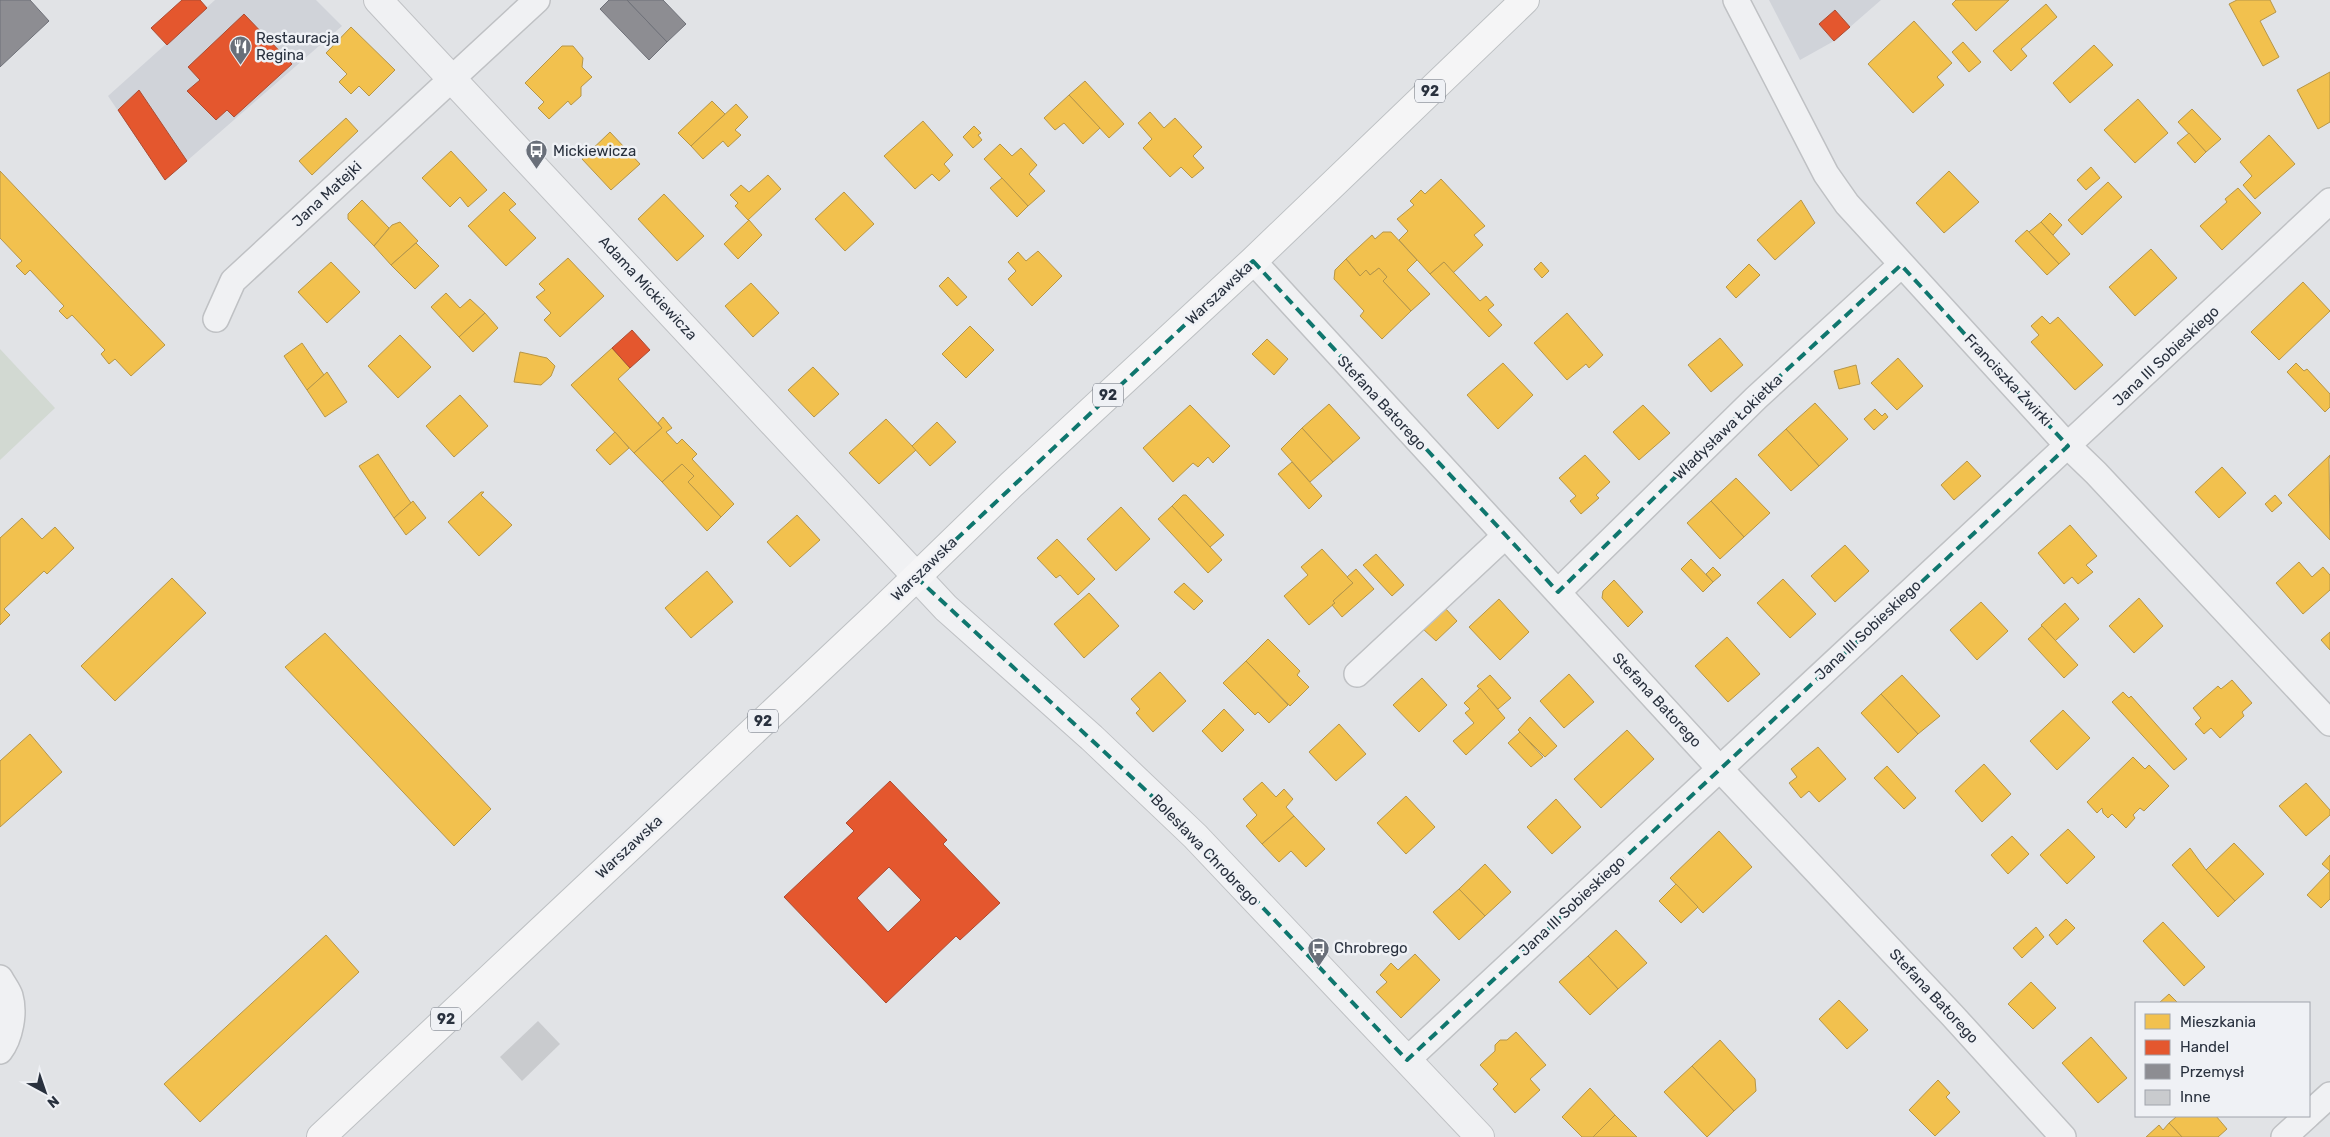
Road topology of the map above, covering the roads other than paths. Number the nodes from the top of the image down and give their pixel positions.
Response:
1 (378, 0) edge
2 (537, 0) edge
3 (1525, 0) edge
4 (1736, 0) edge
5 (451, 78) junction
6 (2330, 202) edge
7 (1253, 262) junction
8 (1902, 265) junction
9 (216, 320) dead end
10 (2068, 446) junction
11 (1505, 536) junction
12 (916, 577) junction
13 (1558, 592) junction
14 (1357, 674) dead end
15 (2330, 723) edge
16 (1719, 768) junction
17 (0, 978) edge
18 (0, 1052) edge
19 (1407, 1060) junction
20 (2330, 1095) edge
21 (2310, 1113) edge
22 (2306, 1117) edge
23 (321, 1137) edge
24 (1480, 1137) edge
25 (2063, 1137) edge
26 (2284, 1137) edge

1 - 5 street, Adama Mickiewicza
2 - 5 street, Jana Matejki
3 - 7 main road, Warszawska / 92
4 - 8 street, Franciszka Żwirki
5 - 9 street, Jana Matejki
5 - 12 street, Adama Mickiewicza
6 - 10 street, Jana III Sobieskiego
7 - 11 street, Stefana Batorego
7 - 12 main road, Warszawska / 92
8 - 10 street, Franciszka Żwirki
8 - 13 street, Władysława Łokietka
10 - 15 street, Franciszka Żwirki
10 - 16 street, Jana III Sobieskiego
11 - 13 street, Stefana Batorego
11 - 14 street
12 - 19 street, Bolesława Chrobrego
12 - 23 main road, Warszawska / 92
13 - 16 street, Stefana Batorego
16 - 19 street, Jana III Sobieskiego
16 - 25 street, Stefana Batorego
17 - 18 street
19 - 24 street, Bolesława Chrobrego
20 - 21 street
22 - 26 street

